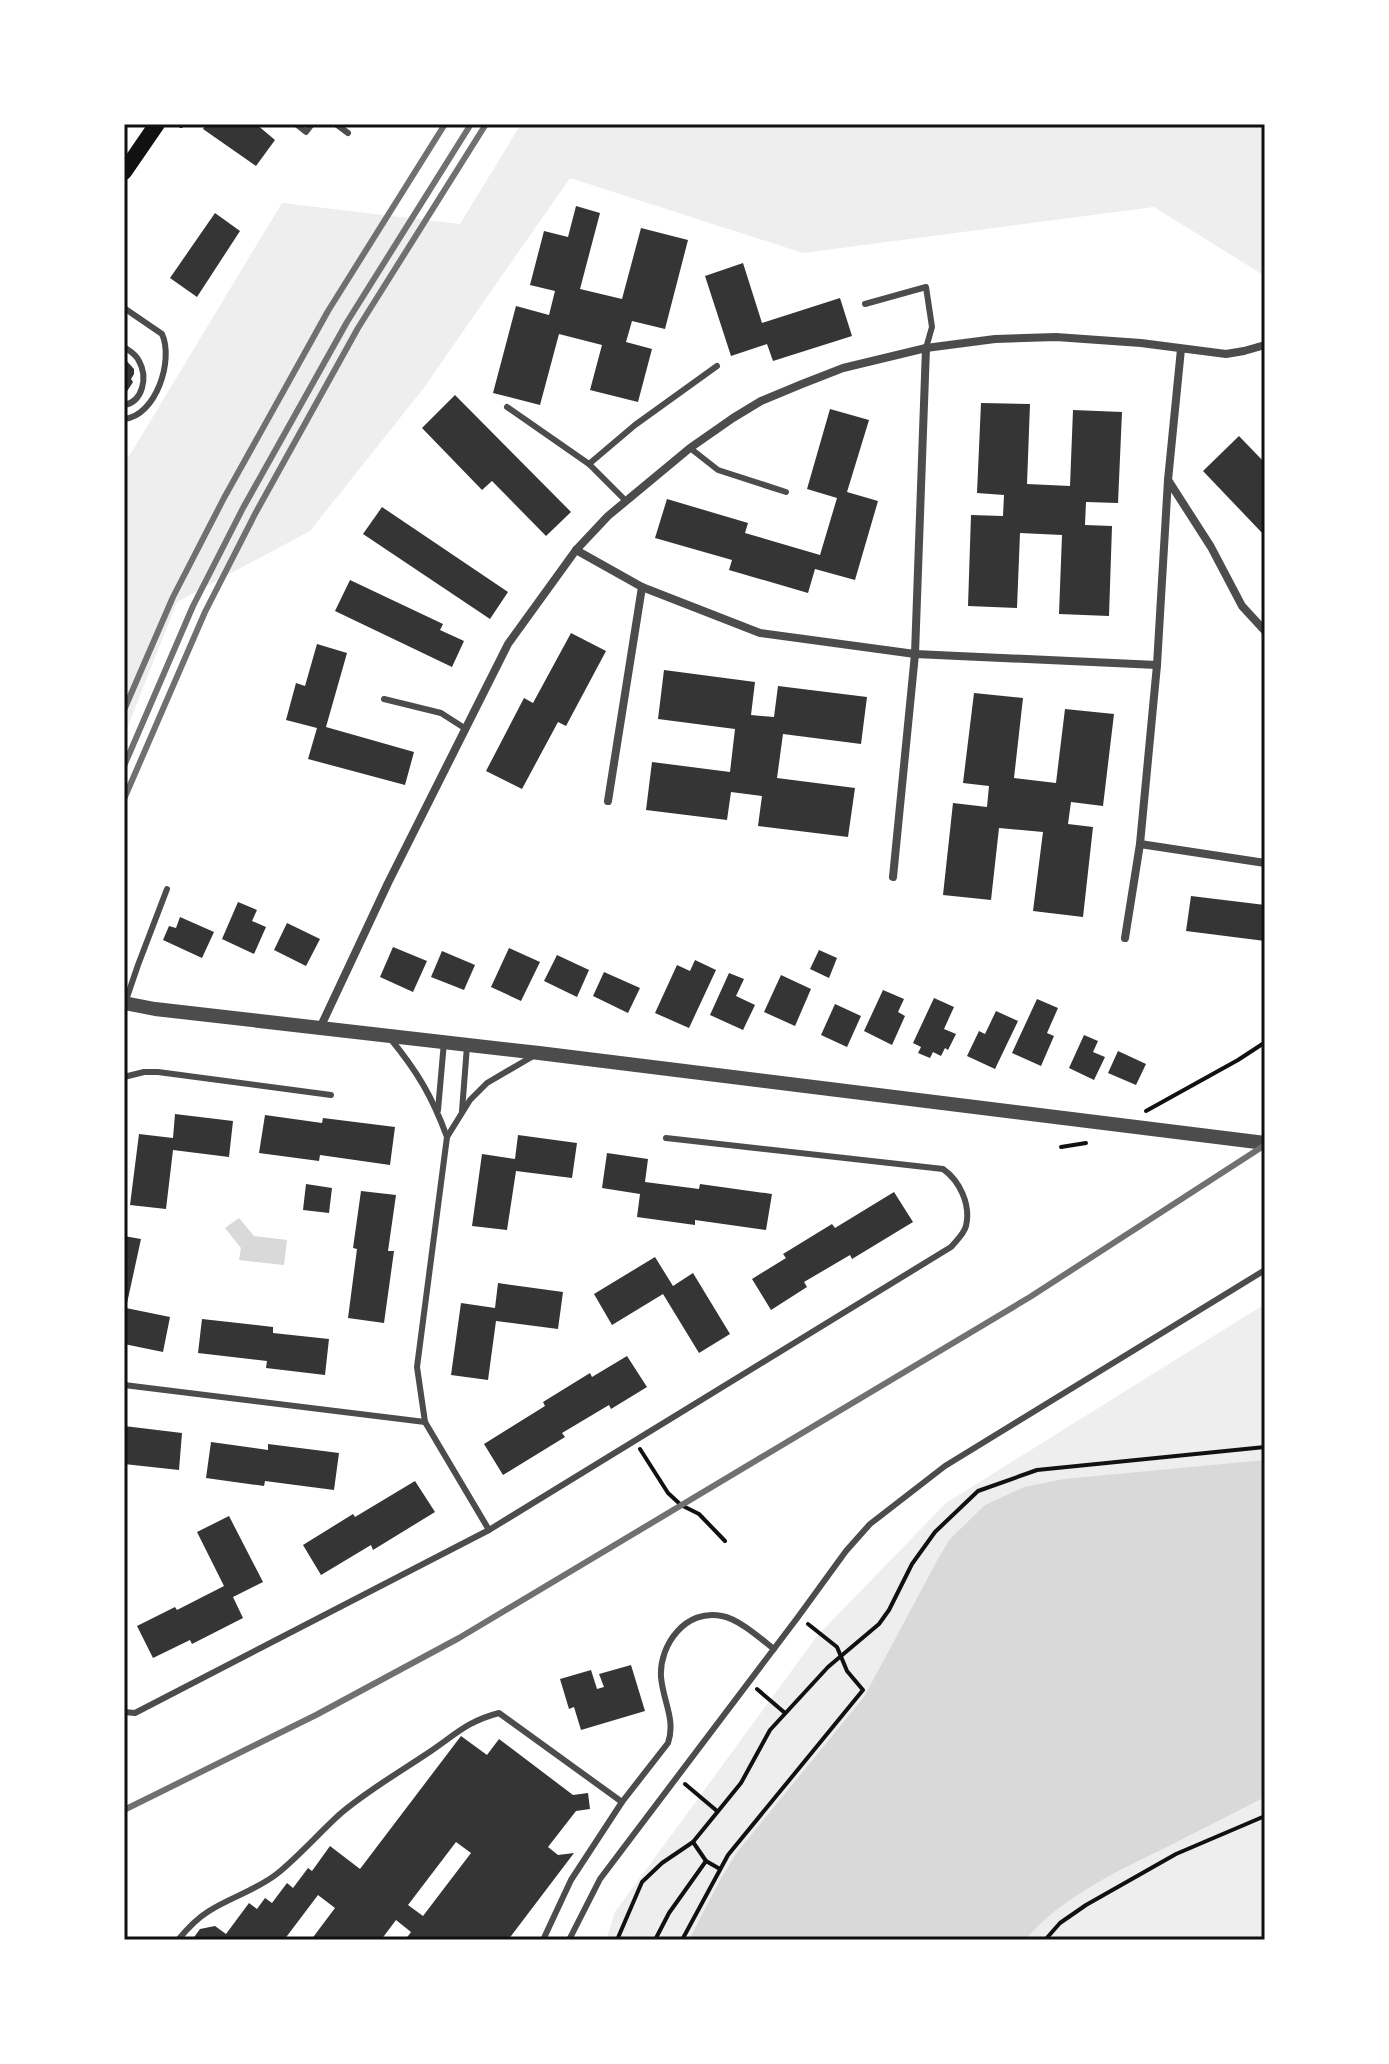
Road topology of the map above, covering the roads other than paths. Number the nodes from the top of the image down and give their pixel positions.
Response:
1 (157, 124) edge
2 (296, 124) edge
3 (312, 124) edge
4 (336, 124) edge
5 (348, 133) dead end
6 (124, 172) edge
7 (865, 304) dead end
8 (124, 308) edge
9 (1265, 345) edge
10 (124, 347) edge
11 (926, 348) junction
12 (1181, 349) junction
13 (717, 366) dead end
14 (124, 405) edge
15 (507, 407) dead end
16 (124, 419) edge
17 (690, 448) junction
18 (589, 464) junction
19 (1168, 480) junction
20 (786, 492) dead end
21 (626, 501) junction
22 (576, 550) junction
23 (642, 587) junction
24 (1265, 631) edge
25 (915, 654) junction
26 (1157, 665) junction
27 (384, 699) dead end
28 (467, 730) junction
29 (608, 801) dead end
30 (1140, 844) junction
31 (1265, 863) edge
32 (893, 877) dead end
33 (167, 889) dead end
34 (1125, 938) dead end
35 (125, 1003) edge
36 (320, 1028) junction
37 (388, 1036) junction
38 (444, 1042) junction
39 (467, 1045) junction
40 (539, 1053) junction
41 (124, 1077) edge
42 (331, 1095) dead end
43 (438, 1113) junction
44 (461, 1114) junction
45 (447, 1137) junction
46 (666, 1138) dead end
47 (1265, 1143) edge
48 (1265, 1270) edge
49 (124, 1385) edge
50 (425, 1422) junction
51 (489, 1530) junction
52 (774, 1649) junction
53 (124, 1712) edge
54 (622, 1802) junction
55 (178, 1940) edge
56 (543, 1940) edge
57 (569, 1940) edge

1 - 6 main road
2 - 3 lane
4 - 5 lane
7 - 11 lane
8 - 16 lane
9 - 12 street
10 - 14 lane
11 - 12 street
11 - 17 street
11 - 25 street
12 - 19 street
13 - 18 lane
15 - 18 lane
17 - 20 lane
17 - 21 street
18 - 21 lane
19 - 24 street
19 - 26 street
21 - 22 street
22 - 23 street
22 - 28 street
23 - 25 street
23 - 29 street
25 - 26 street
25 - 32 street
26 - 30 street
27 - 28 lane
28 - 36 street
30 - 31 street
30 - 34 street
33 - 35 lane
35 - 36 street
36 - 37 street
37 - 38 street
37 - 43 lane
38 - 39 street
38 - 43 lane
39 - 40 street
39 - 44 lane
40 - 44 lane
40 - 47 street
41 - 42 lane
43 - 45 lane
44 - 45 lane
45 - 50 lane
46 - 51 lane
48 - 52 lane
49 - 50 lane
50 - 51 lane
51 - 53 lane
52 - 54 lane
52 - 57 lane
54 - 55 lane
54 - 56 lane

